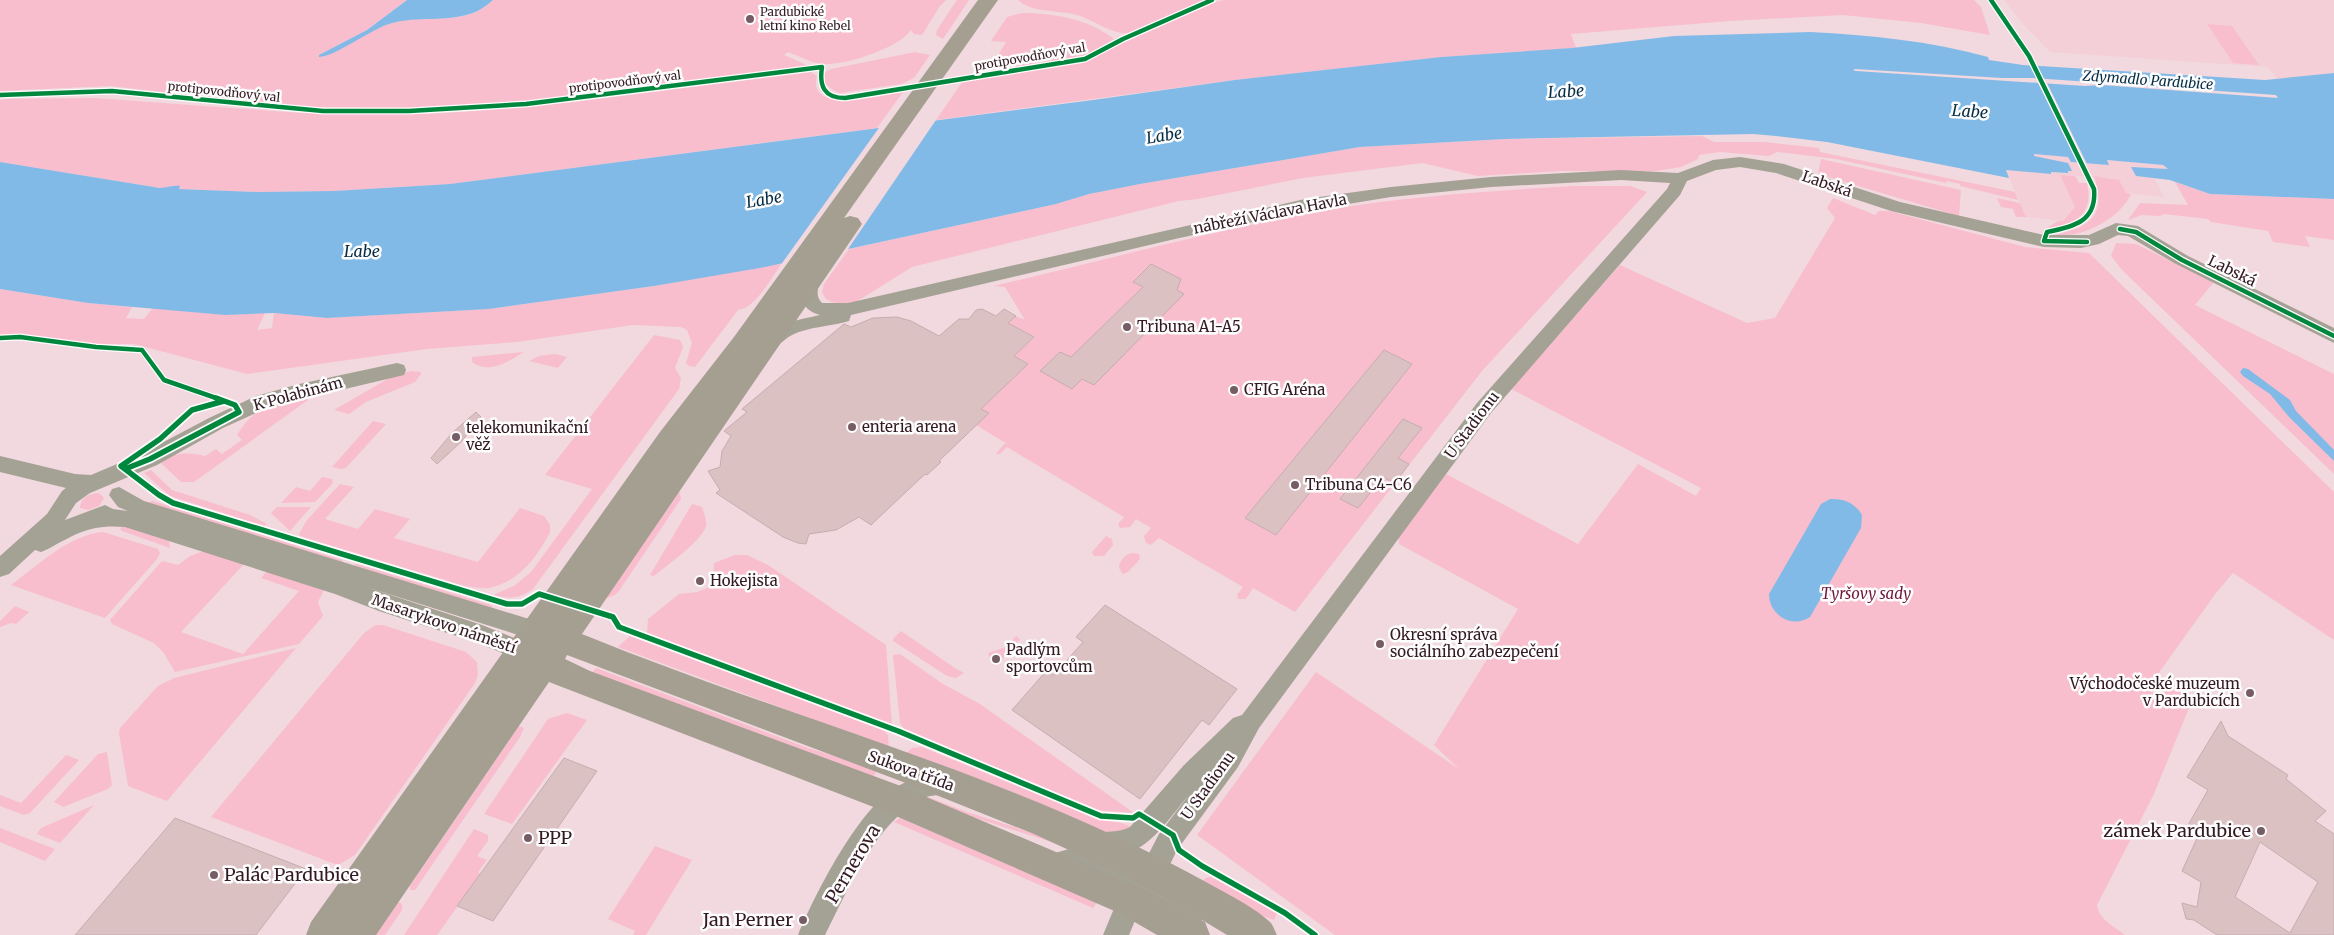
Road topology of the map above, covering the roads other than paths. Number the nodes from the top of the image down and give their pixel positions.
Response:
1 (988, 0) edge
2 (1003, 0) edge
3 (1680, 178) junction
4 (796, 282) junction
5 (868, 306) junction
6 (785, 316) junction
7 (810, 324) junction
8 (2334, 336) edge
9 (763, 348) junction
10 (397, 370) dead end
11 (150, 459) junction
12 (8, 467) edge
13 (95, 483) junction
14 (119, 493) junction
15 (63, 507) junction
16 (89, 520) junction
17 (0, 568) edge
18 (541, 646) junction
19 (1278, 685) junction
20 (956, 788) junction
21 (898, 801) junction
22 (1151, 822) junction
23 (1089, 841) junction
24 (1138, 879) junction
25 (1254, 932) edge
26 (324, 935) edge
27 (354, 935) edge
28 (812, 935) edge
29 (1116, 935) edge
30 (1192, 935) edge

1 - 4 main road
2 - 4 main road
3 - 5 street, nábřeží Václava Havla
3 - 8 street, Labská
3 - 19 street, U Stadionu
4 - 5 street, nábřeží Václava Havla
4 - 6 main road
4 - 18 main road
5 - 7 street, nábřeží Václava Havla
6 - 7 street
6 - 9 main road
7 - 9 street, nábřeží Václava Havla
9 - 18 main road
10 - 11 street, K Polabinám
11 - 13 street, K Polabinám
11 - 14 street, K Polabinám
12 - 13 street
12 - 15 street
13 - 14 street
13 - 15 street, K Polabinám
14 - 16 street, K Polabinám
14 - 18 street, Masarykovo náměstí
15 - 16 street
15 - 17 street, K Polabinám
16 - 17 street, K Polabinám
16 - 18 street, Masarykovo náměstí
18 - 20 main road, Sukova třída
18 - 21 main road, Sukova třída
18 - 26 main road, Masarykovo náměstí
18 - 27 main road
19 - 22 street, U Stadionu
19 - 24 street, U Stadionu
20 - 21 street, Pernerova
20 - 23 main road, Sukova třída
21 - 24 main road, Sukova třída
21 - 28 street, Pernerova
22 - 23 street, U Stadionu
22 - 24 street, U Stadionu
23 - 24 main road, Sukova třída
24 - 25 main road, Sukova třída
24 - 29 street
24 - 30 main road, Sukova třída

